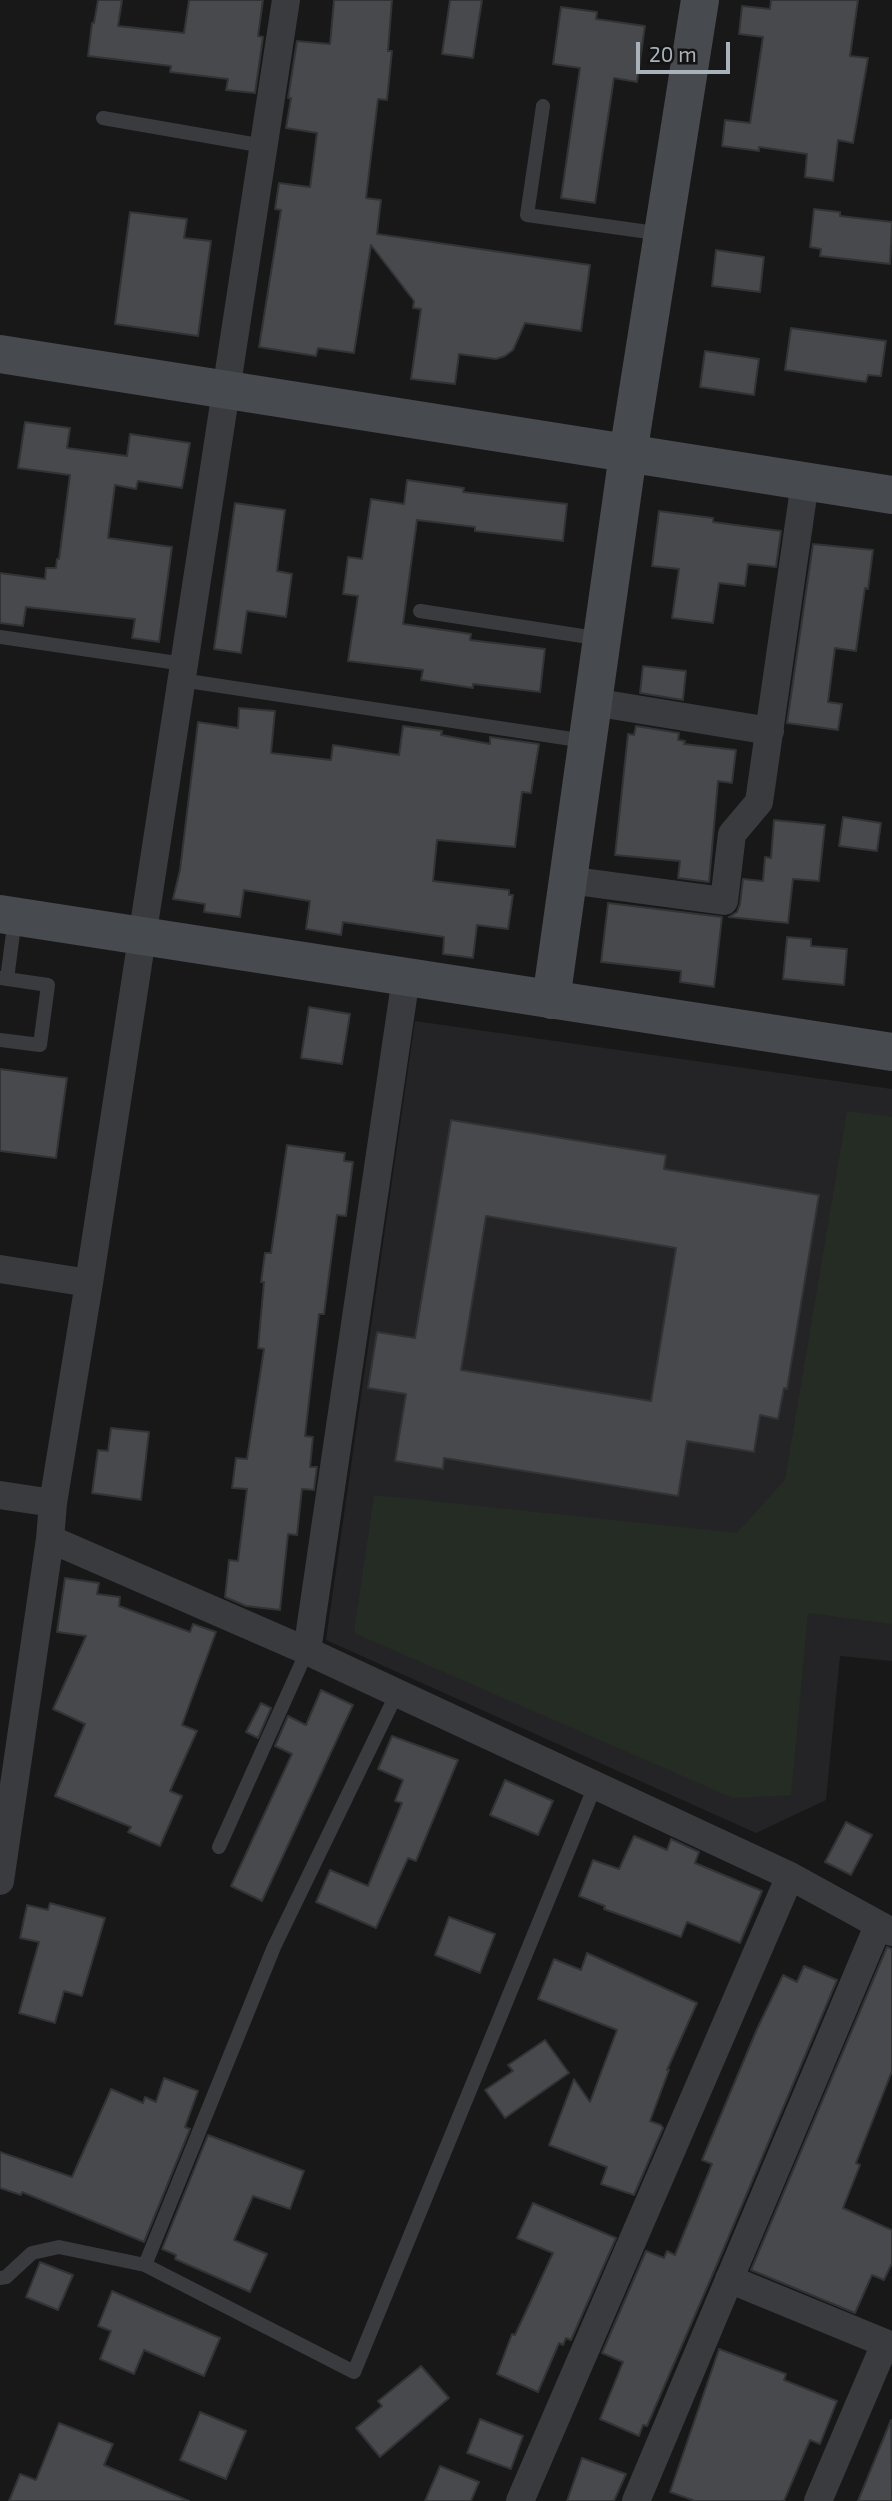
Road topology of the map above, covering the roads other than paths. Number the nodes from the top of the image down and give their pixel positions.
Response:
1 (286, 0) edge
2 (700, 0) edge
3 (542, 106) dead end
4 (103, 118) dead end
5 (264, 146) junction
6 (663, 234) junction
7 (0, 354) edge
8 (226, 389) junction
9 (628, 454) junction
10 (805, 482) junction
11 (892, 495) edge
12 (420, 611) dead end
13 (0, 638) edge
14 (602, 639) junction
15 (183, 672) junction
16 (593, 702) junction
17 (770, 731) junction
18 (588, 742) junction
19 (568, 880) junction
20 (8, 915) edge
21 (142, 936) junction
22 (406, 977) junction
23 (3, 979) edge
24 (551, 1000) junction
25 (0, 1040) edge
26 (892, 1052) edge
27 (0, 1269) edge
28 (89, 1283) junction
29 (0, 1495) edge
30 (53, 1503) junction
31 (50, 1539) junction
32 (307, 1651) junction
33 (397, 1693) junction
34 (595, 1786) junction
35 (219, 1847) dead end
36 (1, 1863) edge
37 (790, 1876) junction
38 (885, 1929) edge
39 (145, 2265) junction
40 (0, 2278) edge
41 (729, 2279) junction
42 (888, 2345) edge
43 (520, 2501) edge
44 (636, 2501) edge
45 (818, 2501) edge

1 - 5 street
2 - 6 street
3 - 6 lane
4 - 5 lane
5 - 8 street
6 - 9 street
7 - 8 street
8 - 9 street
8 - 15 street
9 - 10 street
9 - 14 street
10 - 11 street
10 - 17 street
12 - 14 lane
13 - 15 lane
14 - 16 street
15 - 18 lane
15 - 21 street
16 - 17 street
16 - 18 street
17 - 19 street
18 - 19 street
19 - 24 street
20 - 21 street
20 - 23 lane
21 - 22 street
21 - 28 street
22 - 24 street
22 - 32 street
23 - 25 lane
24 - 26 street
27 - 28 street
28 - 30 street
29 - 30 street
30 - 31 street
31 - 32 street
31 - 36 street
32 - 33 street
32 - 35 lane
33 - 34 street
33 - 39 lane
34 - 37 street
34 - 39 lane
37 - 38 street
37 - 43 street
38 - 41 street
39 - 40 lane
41 - 42 street
41 - 44 street
42 - 45 street

